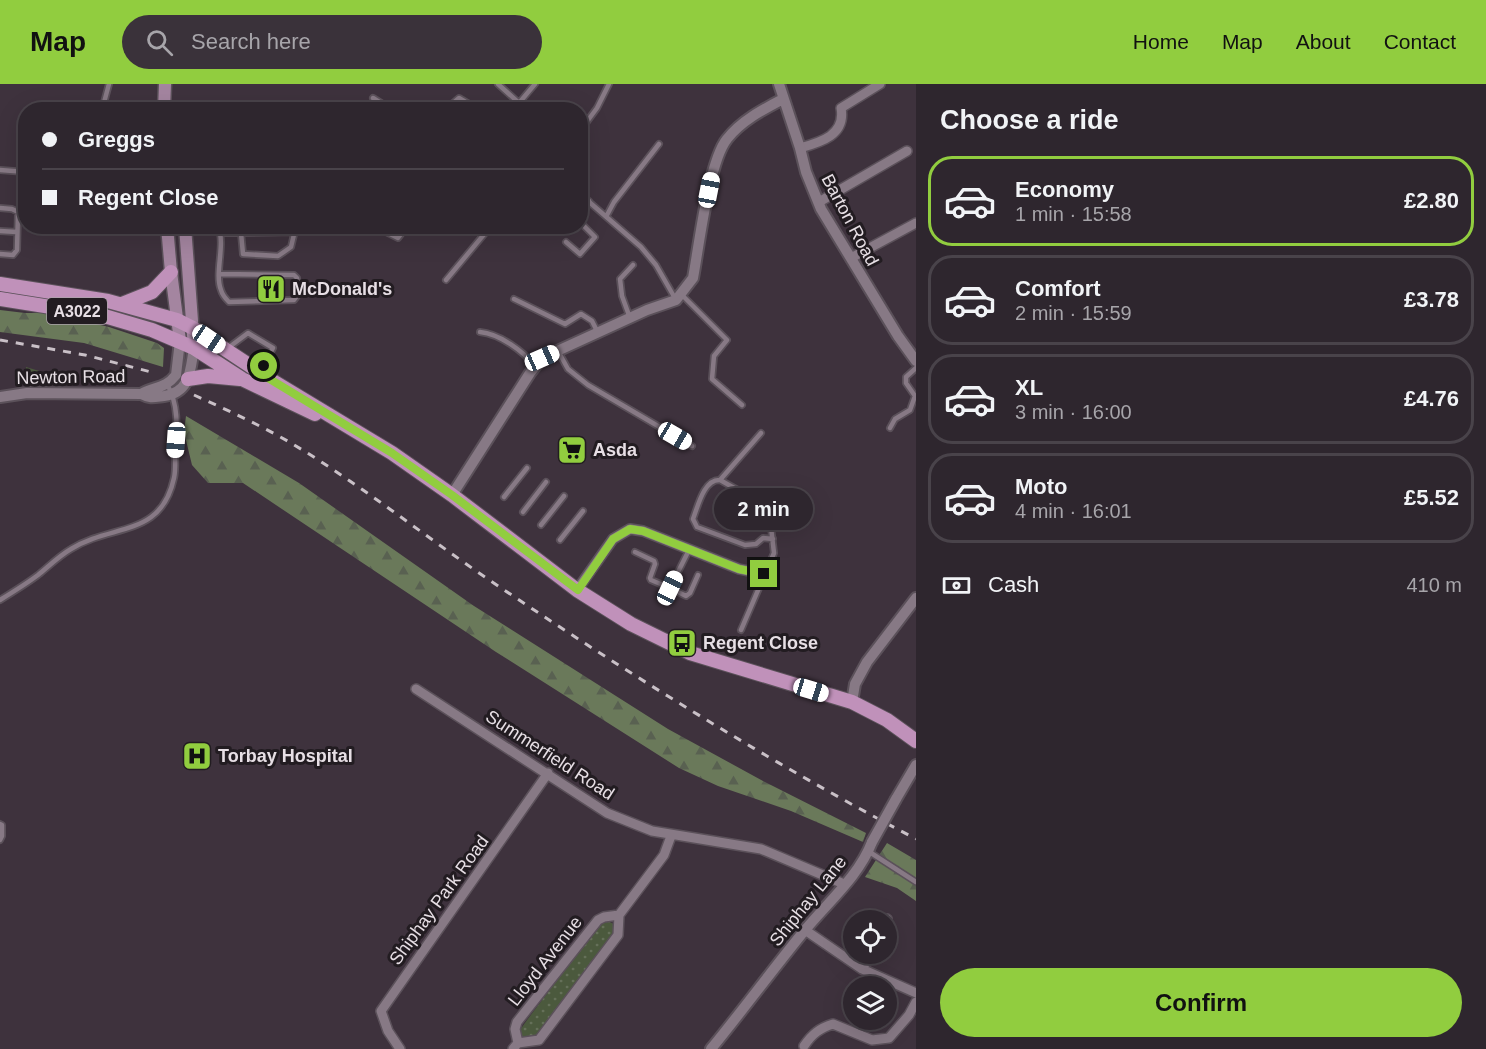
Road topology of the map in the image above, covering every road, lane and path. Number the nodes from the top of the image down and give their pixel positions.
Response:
1 (109, 84) edge
2 (165, 84) edge
3 (498, 84) edge
4 (535, 84) edge
5 (609, 84) edge
6 (779, 84) edge
7 (880, 84) edge
8 (373, 98) dead end
9 (783, 99) junction
10 (104, 102) edge
11 (164, 102) edge
12 (379, 102) edge
13 (518, 102) edge
14 (520, 102) edge
15 (588, 120) edge
16 (659, 144) dead end
17 (800, 148) junction
18 (907, 150) dead end
19 (0, 170) edge
20 (18, 171) edge
21 (589, 201) edge
22 (819, 202) junction
23 (0, 208) edge
24 (607, 215) junction
25 (916, 223) edge
26 (588, 230) edge
27 (0, 231) edge
28 (17, 232) junction
29 (168, 234) edge
30 (186, 234) edge
31 (221, 234) edge
32 (241, 234) edge
33 (295, 234) edge
34 (484, 234) edge
35 (566, 242) dead end
36 (0, 254) edge
37 (851, 258) junction
38 (633, 265) dead end
39 (171, 272) junction
40 (220, 274) junction
41 (446, 280) dead end
42 (0, 284) edge
43 (679, 297) junction
44 (0, 298) edge
45 (514, 299) dead end
46 (122, 304) junction
47 (630, 318) junction
48 (177, 320) junction
49 (193, 328) junction
50 (480, 332) dead end
51 (598, 333) junction
52 (180, 341) junction
53 (194, 348) junction
54 (226, 350) junction
55 (558, 351) junction
56 (916, 361) edge
57 (535, 366) junction
58 (916, 368) edge
59 (268, 378) junction
60 (188, 379) junction
61 (242, 380) junction
62 (167, 384) junction
63 (141, 394) junction
64 (173, 395) junction
65 (0, 397) edge
66 (742, 405) dead end
67 (890, 428) dead end
68 (761, 433) dead end
69 (364, 435) junction
70 (692, 446) dead end
71 (527, 468) dead end
72 (720, 480) junction
73 (546, 482) dead end
74 (452, 495) junction
75 (504, 496) dead end
76 (564, 496) dead end
77 (583, 511) dead end
78 (523, 512) dead end
79 (541, 525) dead end
80 (773, 539) junction
81 (560, 540) dead end
82 (689, 550) junction
83 (635, 552) dead end
84 (764, 574) junction
85 (698, 575) dead end
86 (670, 588) junction
87 (578, 590) junction
88 (916, 598) edge
89 (0, 600) edge
90 (741, 630) dead end
91 (416, 689) dead end
92 (852, 702) junction
93 (916, 741) edge
94 (916, 765) edge
95 (548, 773) junction
96 (0, 824) edge
97 (671, 836) junction
98 (0, 840) edge
99 (870, 847) junction
100 (916, 882) edge
101 (844, 884) junction
102 (619, 915) junction
103 (805, 930) junction
104 (865, 964) edge
105 (862, 969) junction
106 (916, 993) edge
107 (916, 1002) edge
108 (516, 1046) edge
109 (804, 1046) dead end
110 (400, 1049) edge
111 (711, 1049) edge

1 - 10 lane
2 - 11 main road
3 - 13 lane
4 - 14 lane
5 - 15 lane
6 - 9 street, Barton Road
7 - 17 street
8 - 12 lane
9 - 17 street, Barton Road
9 - 43 street
16 - 24 lane
17 - 22 street, Barton Road
18 - 22 street
19 - 20 lane
21 - 24 lane
22 - 37 street, Barton Road
23 - 28 lane
24 - 43 lane
25 - 37 street
26 - 35 lane
27 - 28 lane
28 - 36 lane
29 - 39 main road
30 - 49 main road
31 - 40 lane
32 - 33 lane
34 - 41 lane
37 - 56 street, Barton Road
38 - 47 lane
39 - 46 main road
39 - 48 main road
40 - 40 lane
42 - 46 main road, A3022
43 - 47 street
43 - 66 lane
44 - 52 main road, A3022
45 - 51 lane
46 - 48 main road, A3022
47 - 51 street
48 - 49 main road, A3022
48 - 52 main road
49 - 53 main road
49 - 54 main road, A3022
50 - 57 lane
51 - 55 street
52 - 53 main road, A3022
52 - 62 street
53 - 60 street
53 - 61 main road, A3022
54 - 59 main road, A3022
54 - 59 lane
55 - 57 street
55 - 70 lane
57 - 74 street
58 - 67 lane
59 - 69 main road, A3022
60 - 61 main road
60 - 64 street
61 - 69 main road, A3022
62 - 63 street, Newton Road
62 - 64 lane
63 - 64 street, Newton Road
63 - 65 street, Newton Road
64 - 89 lane
68 - 72 lane
69 - 74 main road, A3022
71 - 75 lane
72 - 80 lane
72 - 80 lane
73 - 78 lane
74 - 87 main road, A3022
76 - 79 lane
77 - 81 lane
80 - 84 lane
82 - 84 street
82 - 86 lane
82 - 87 street
83 - 86 lane
84 - 90 lane
85 - 86 lane
87 - 92 main road, A3022
88 - 92 street
91 - 95 street, Summerfield Road
92 - 93 main road, A3022
94 - 99 street, Shiphay Lane, bridge
95 - 97 street, Summerfield Road
95 - 110 street, Shiphay Park Road
96 - 98 lane
97 - 101 street, Summerfield Road
97 - 102 street, Lloyd Avenue
99 - 100 lane
99 - 101 street, Shiphay Lane
101 - 103 street, Shiphay Lane
102 - 108 street, Lloyd Avenue
102 - 108 street, Lloyd Avenue
103 - 105 street
103 - 111 street, Shiphay Lane
104 - 105 street
105 - 106 street
107 - 109 street

